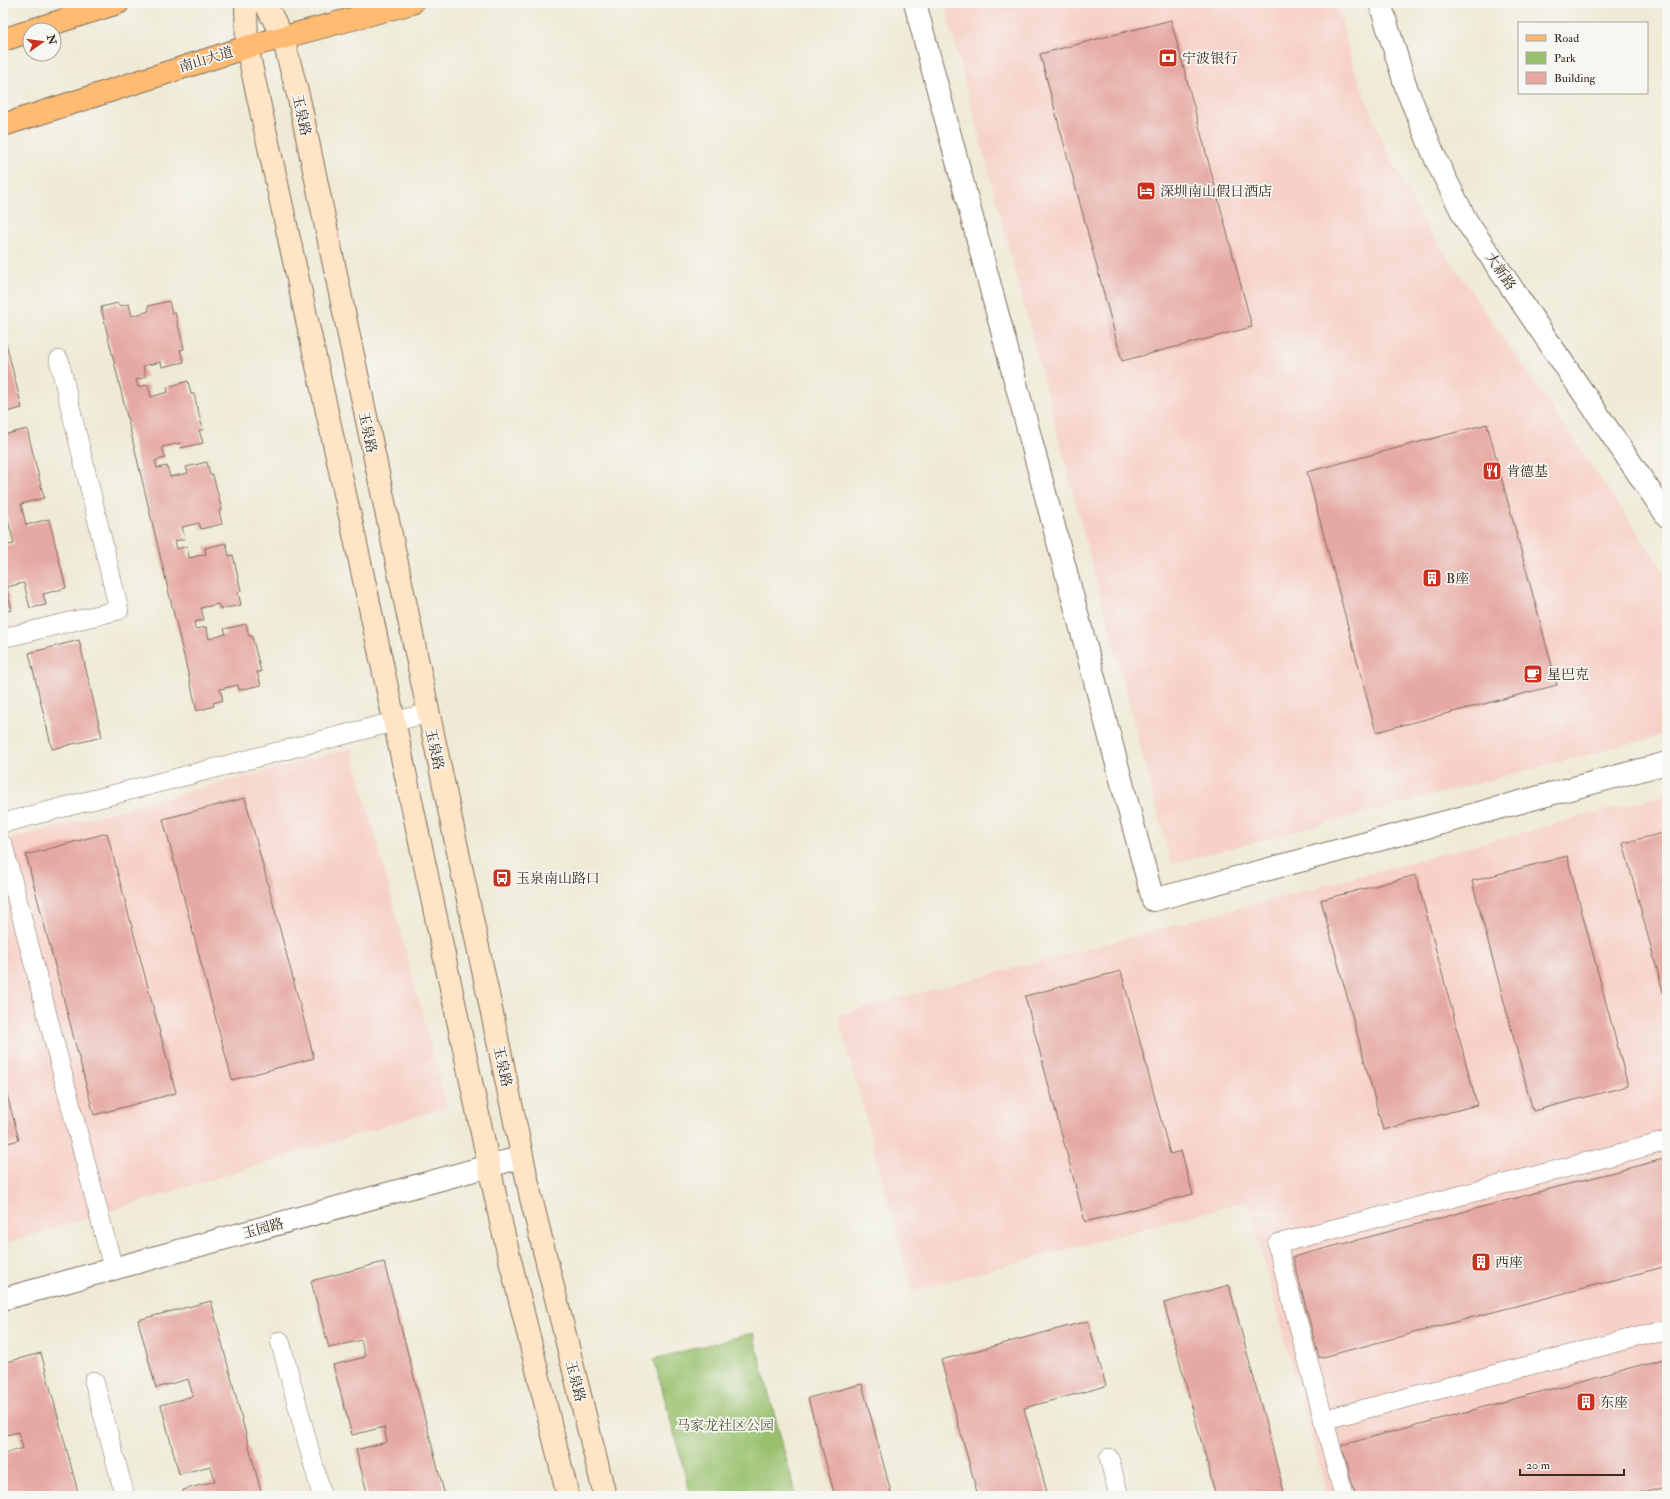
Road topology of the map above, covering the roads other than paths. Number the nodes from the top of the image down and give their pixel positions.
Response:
1 (118, 3) edge
2 (246, 3) edge
3 (265, 3) edge
4 (412, 3) edge
5 (914, 3) edge
6 (1380, 3) edge
7 (57, 22) edge
8 (22, 33) edge
9 (283, 38) junction
10 (3, 40) edge
11 (247, 46) junction
12 (3, 125) edge
13 (59, 360) dead end
14 (1667, 516) edge
15 (3, 638) edge
16 (428, 714) junction
17 (395, 722) junction
18 (1667, 763) edge
19 (3, 823) edge
20 (3, 845) edge
21 (1667, 1141) edge
22 (522, 1157) junction
23 (489, 1166) junction
24 (113, 1268) junction
25 (3, 1299) edge
26 (1667, 1329) edge
27 (280, 1341) dead end
28 (94, 1380) dead end
29 (1323, 1420) junction
30 (1109, 1458) dead end
31 (125, 1496) edge
32 (322, 1496) edge
33 (568, 1496) edge
34 (605, 1496) edge
35 (1119, 1496) edge
36 (1344, 1496) edge

1 - 7 main road
2 - 11 street
3 - 9 street, 玉泉路
4 - 9 main road, 南山大道
5 - 18 street
6 - 14 street, 大新路
8 - 10 main road
9 - 11 main road, 南山大道
9 - 16 street, 玉泉路
11 - 12 main road, 南山大道
11 - 17 street
13 - 15 lane
16 - 17 lane
16 - 22 street, 玉泉路
17 - 19 lane
17 - 23 street
20 - 24 lane
21 - 29 lane
22 - 23 street, 玉园路
22 - 34 street, 玉泉路
23 - 24 street, 玉园路
23 - 33 street
24 - 25 street, 玉园路
26 - 29 lane
27 - 32 lane
28 - 31 lane
29 - 36 lane
30 - 35 lane

